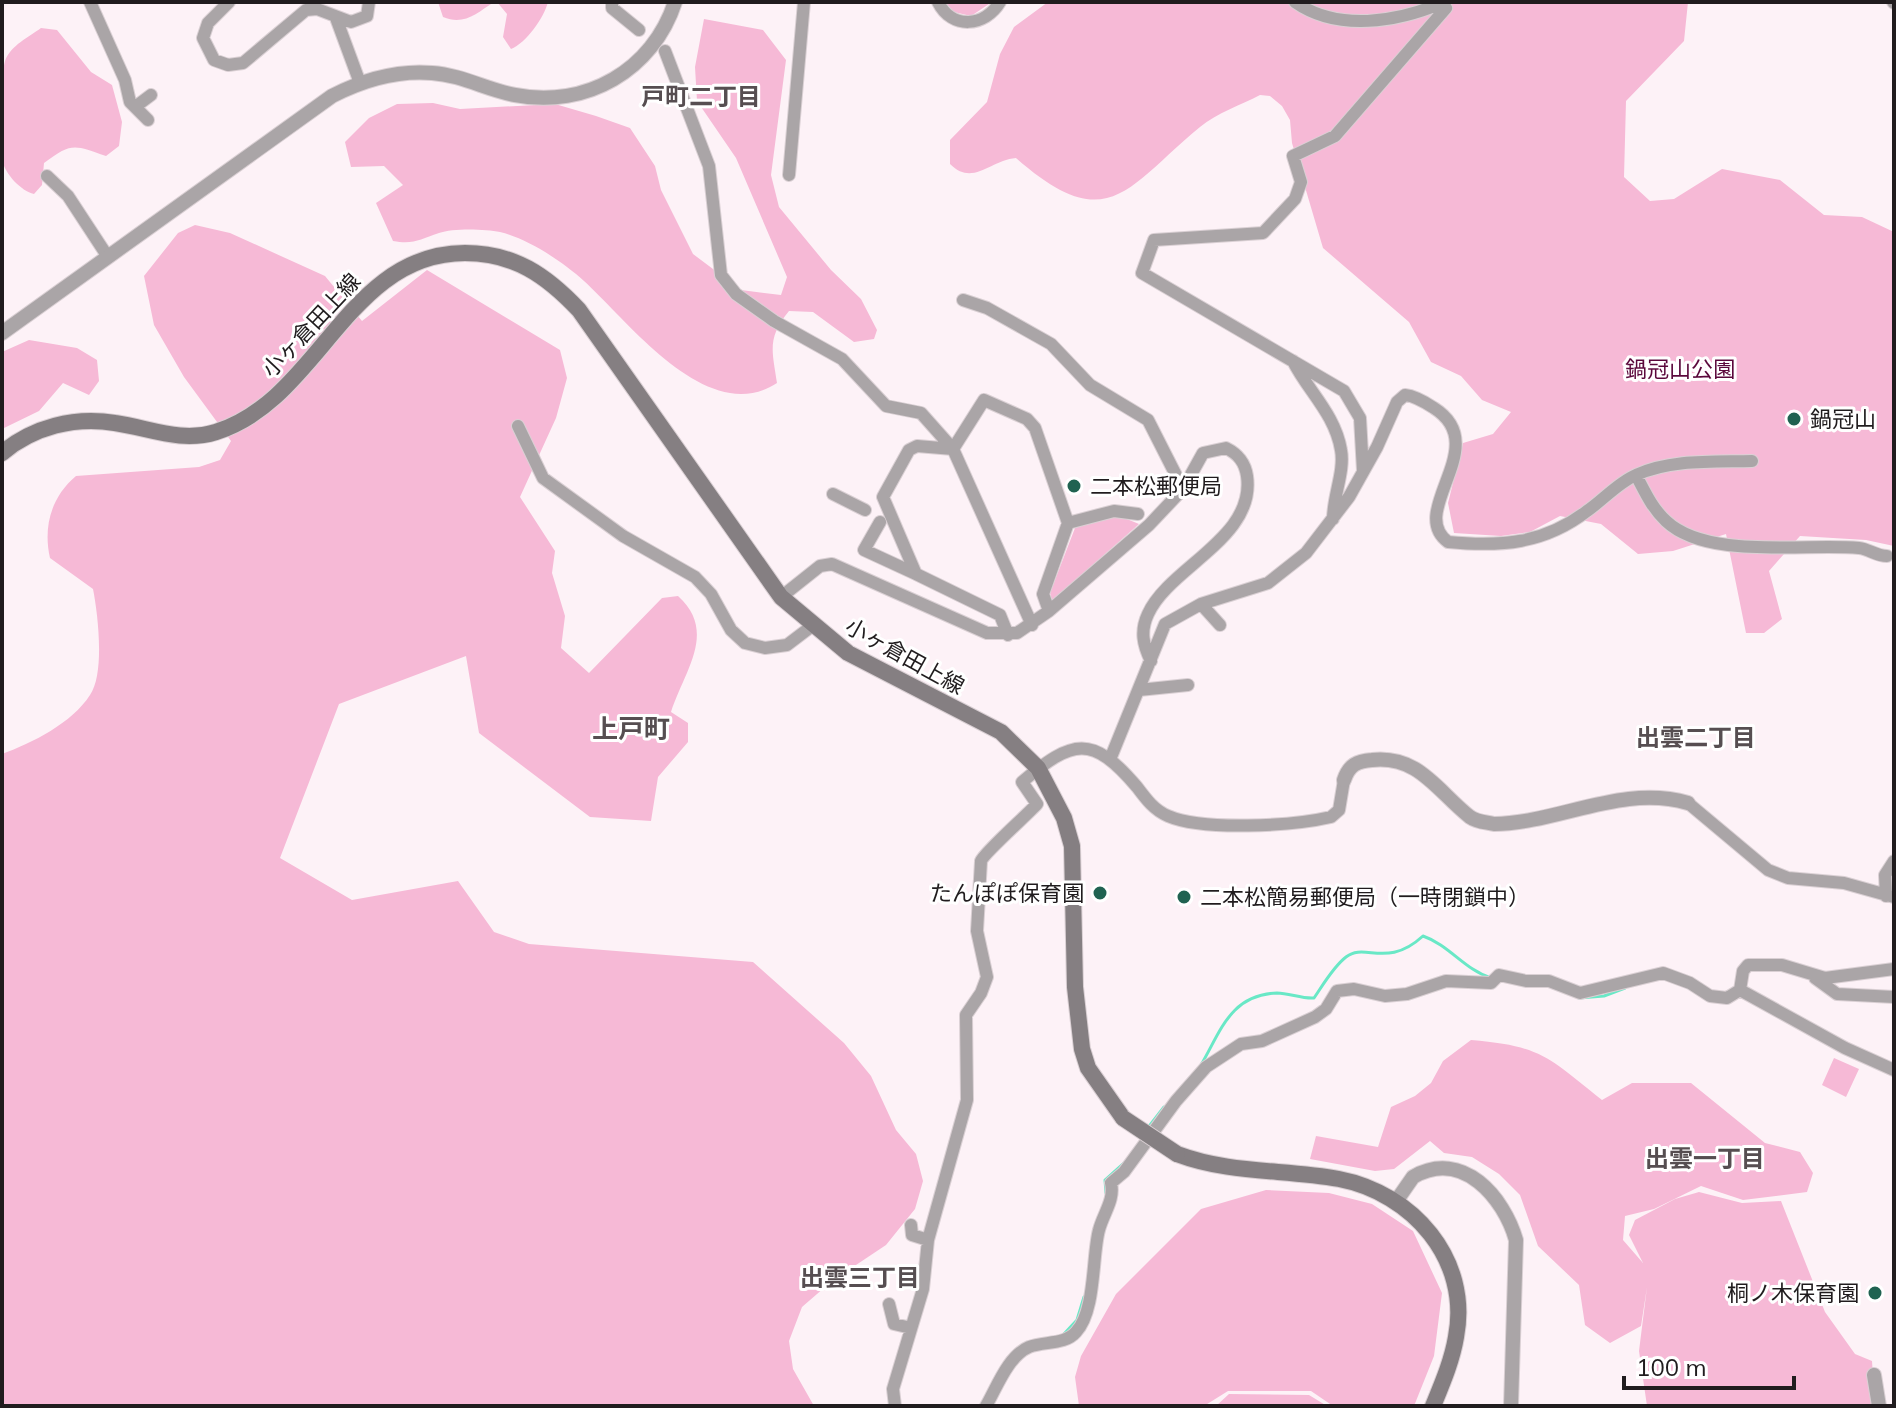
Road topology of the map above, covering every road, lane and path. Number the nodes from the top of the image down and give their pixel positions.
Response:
1 (229, 2) edge
2 (369, 2) edge
3 (612, 2) edge
4 (675, 2) edge
5 (804, 2) edge
6 (938, 2) edge
7 (1000, 2) edge
8 (1295, 2) edge
9 (95, 4) edge
10 (336, 18) junction
11 (639, 30) dead end
12 (665, 51) dead end
13 (360, 83) junction
14 (151, 95) dead end
15 (135, 107) junction
16 (148, 120) dead end
17 (789, 175) dead end
18 (47, 176) dead end
19 (108, 257) junction
20 (963, 300) dead end
21 (2, 333) edge
22 (1293, 360) junction
23 (518, 426) dead end
24 (953, 449) junction
25 (2, 453) edge
26 (1752, 461) dead end
27 (1363, 471) junction
28 (1636, 475) junction
29 (1183, 489) junction
30 (833, 494) dead end
31 (865, 510) dead end
32 (1138, 514) dead end
33 (1333, 519) junction
34 (880, 522) dead end
35 (1068, 523) junction
36 (1887, 556) dead end
37 (916, 574) junction
38 (781, 597) junction
39 (1201, 604) junction
40 (1049, 611) junction
41 (1032, 625) junction
42 (1220, 625) dead end
43 (812, 626) junction
44 (1008, 635) junction
45 (1151, 661) junction
46 (1188, 685) dead end
47 (1139, 690) junction
48 (1111, 757) junction
49 (1038, 768) junction
50 (1344, 780) joint
51 (1688, 803) joint
52 (1894, 861) edge
53 (1890, 897) edge
54 (1894, 969) edge
55 (1809, 974) junction
56 (1740, 990) junction
57 (1894, 997) edge
58 (1894, 1070) edge
59 (1397, 1200) junction
60 (911, 1225) dead end
61 (928, 1240) junction
62 (889, 1304) dead end
63 (911, 1328) junction
64 (1874, 1375) dead end
65 (895, 1406) edge
66 (986, 1406) edge
67 (1433, 1406) edge
68 (1511, 1406) edge
69 (1879, 1406) edge

1 - 10 street
2 - 10 street
3 - 11 street
4 - 13 street
5 - 17 street
6 - 7 street
8 - 22 street
9 - 15 street
10 - 13 street
12 - 24 street
13 - 19 street
14 - 15 street
15 - 16 street
18 - 19 street
19 - 21 street
20 - 29 street
22 - 27 street
22 - 33 street
23 - 43 street
24 - 35 street
24 - 37 street
24 - 41 street
25 - 38 main road, 小ヶ倉田上線
26 - 28 street
27 - 28 street
27 - 33 street
28 - 36 street
29 - 40 street
29 - 45 street
30 - 31 street
32 - 35 street
33 - 39 street
34 - 37 street
35 - 40 street
37 - 44 street
38 - 43 main road, 小ヶ倉田上線
38 - 44 street
39 - 42 street
39 - 45 street
40 - 41 street
41 - 44 street
43 - 49 main road, 小ヶ倉田上線
45 - 47 street
46 - 47 street
47 - 48 street
48 - 49 street
48 - 50 street
49 - 59 main road, 小ヶ倉田上線, bridge
49 - 61 street
50 - 51 street
51 - 53 street
52 - 53 street
54 - 55 street
55 - 56 street
55 - 57 street
56 - 58 street
56 - 66 street
59 - 67 main road, 小ヶ倉田上線
59 - 68 street
60 - 61 street
61 - 63 street
62 - 63 street
63 - 65 street
64 - 69 street

